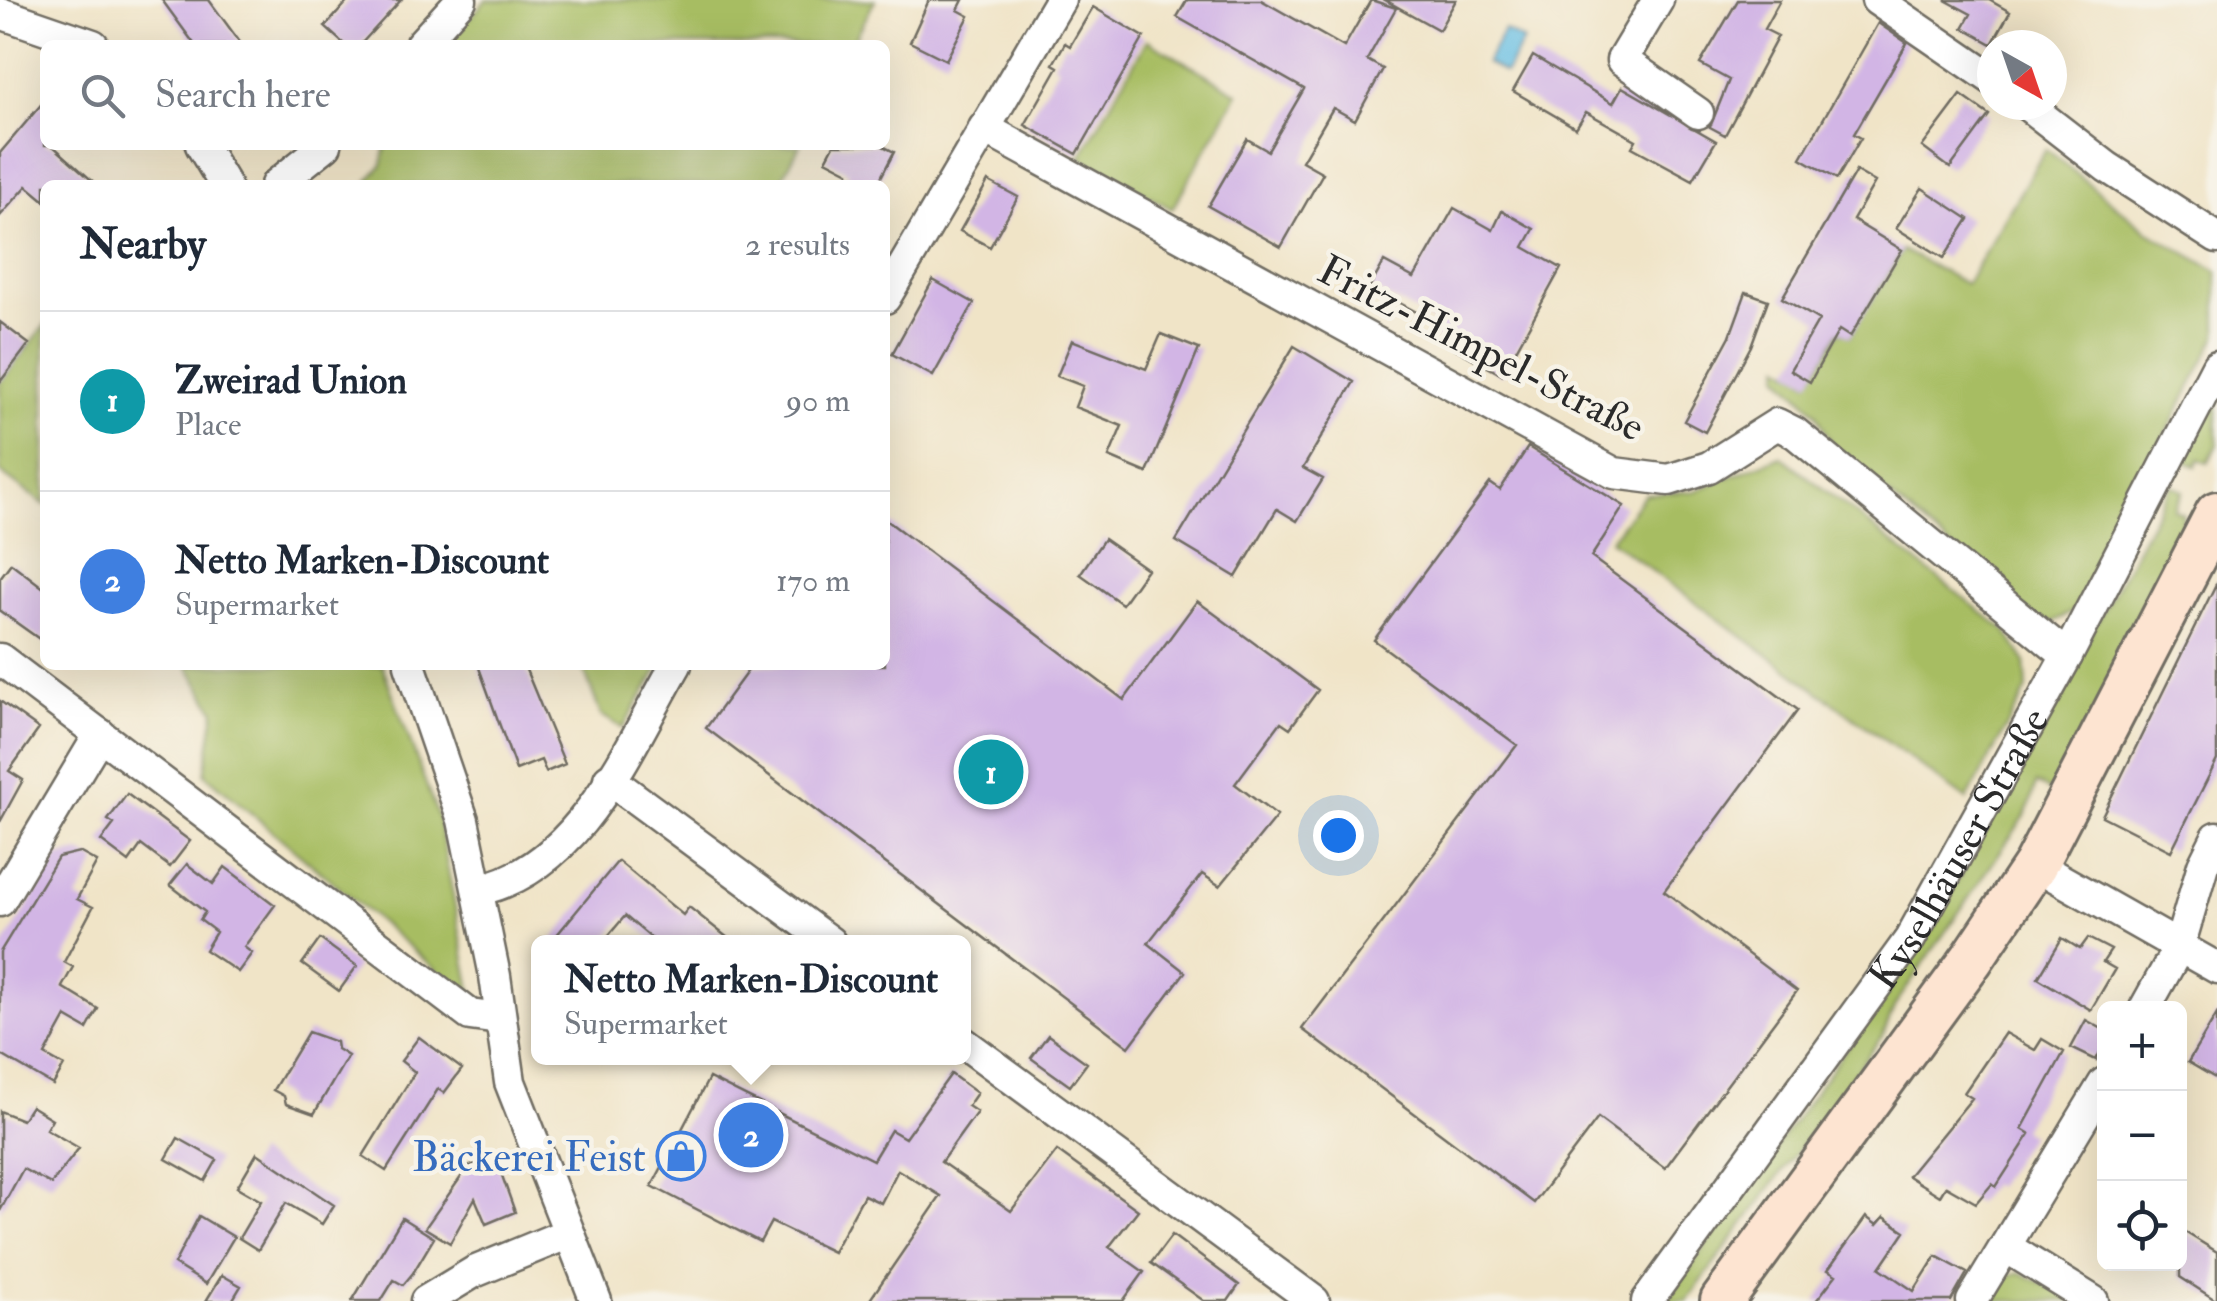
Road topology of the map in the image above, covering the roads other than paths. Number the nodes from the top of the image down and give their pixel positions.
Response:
1 (461, 0) edge
2 (1060, 0) edge
3 (1658, 0) edge
4 (1876, 0) edge
5 (0, 13) edge
6 (78, 40) edge
7 (425, 40) edge
8 (1977, 69) edge
9 (1698, 113) dead end
10 (2047, 120) edge
11 (984, 128) junction
12 (204, 150) edge
13 (320, 150) edge
14 (223, 180) edge
15 (282, 180) edge
16 (2217, 238) edge
17 (890, 289) edge
18 (2217, 366) edge
19 (2217, 512) edge
20 (2066, 656) junction
21 (0, 659) edge
22 (412, 670) edge
23 (673, 670) edge
24 (100, 734) junction
25 (610, 779) junction
26 (2217, 837) edge
27 (2035, 865) junction
28 (478, 890) junction
29 (0, 901) edge
30 (821, 935) edge
31 (2178, 946) junction
32 (2217, 968) edge
33 (2149, 1001) edge
34 (499, 1019) junction
35 (971, 1048) edge
36 (2099, 1091) edge
37 (569, 1233) junction
38 (2006, 1247) junction
39 (426, 1301) edge
40 (596, 1301) edge
41 (1314, 1301) edge
42 (1648, 1301) edge
43 (1722, 1301) edge
44 (1972, 1301) edge
45 (2093, 1301) edge

1 - 7 street
2 - 11 street
3 - 9 street
4 - 8 street
5 - 6 street
10 - 16 street
11 - 17 street
11 - 20 street, Fritz-Himpel-Straße
12 - 14 street
13 - 15 street
18 - 20 street, Kyselhäuser Straße
19 - 27 main road, Kyselhäuser Straße
20 - 42 street, Kyselhäuser Straße
21 - 24 street
22 - 28 street
23 - 25 street
24 - 29 street
24 - 34 street
25 - 28 street
25 - 30 street
26 - 31 street
27 - 31 street
27 - 43 main road, Kyselhäuser Straße
28 - 34 street
31 - 32 street
31 - 33 street
34 - 37 street
35 - 41 street
36 - 38 street
37 - 39 street
37 - 40 street
38 - 44 street
38 - 45 street

